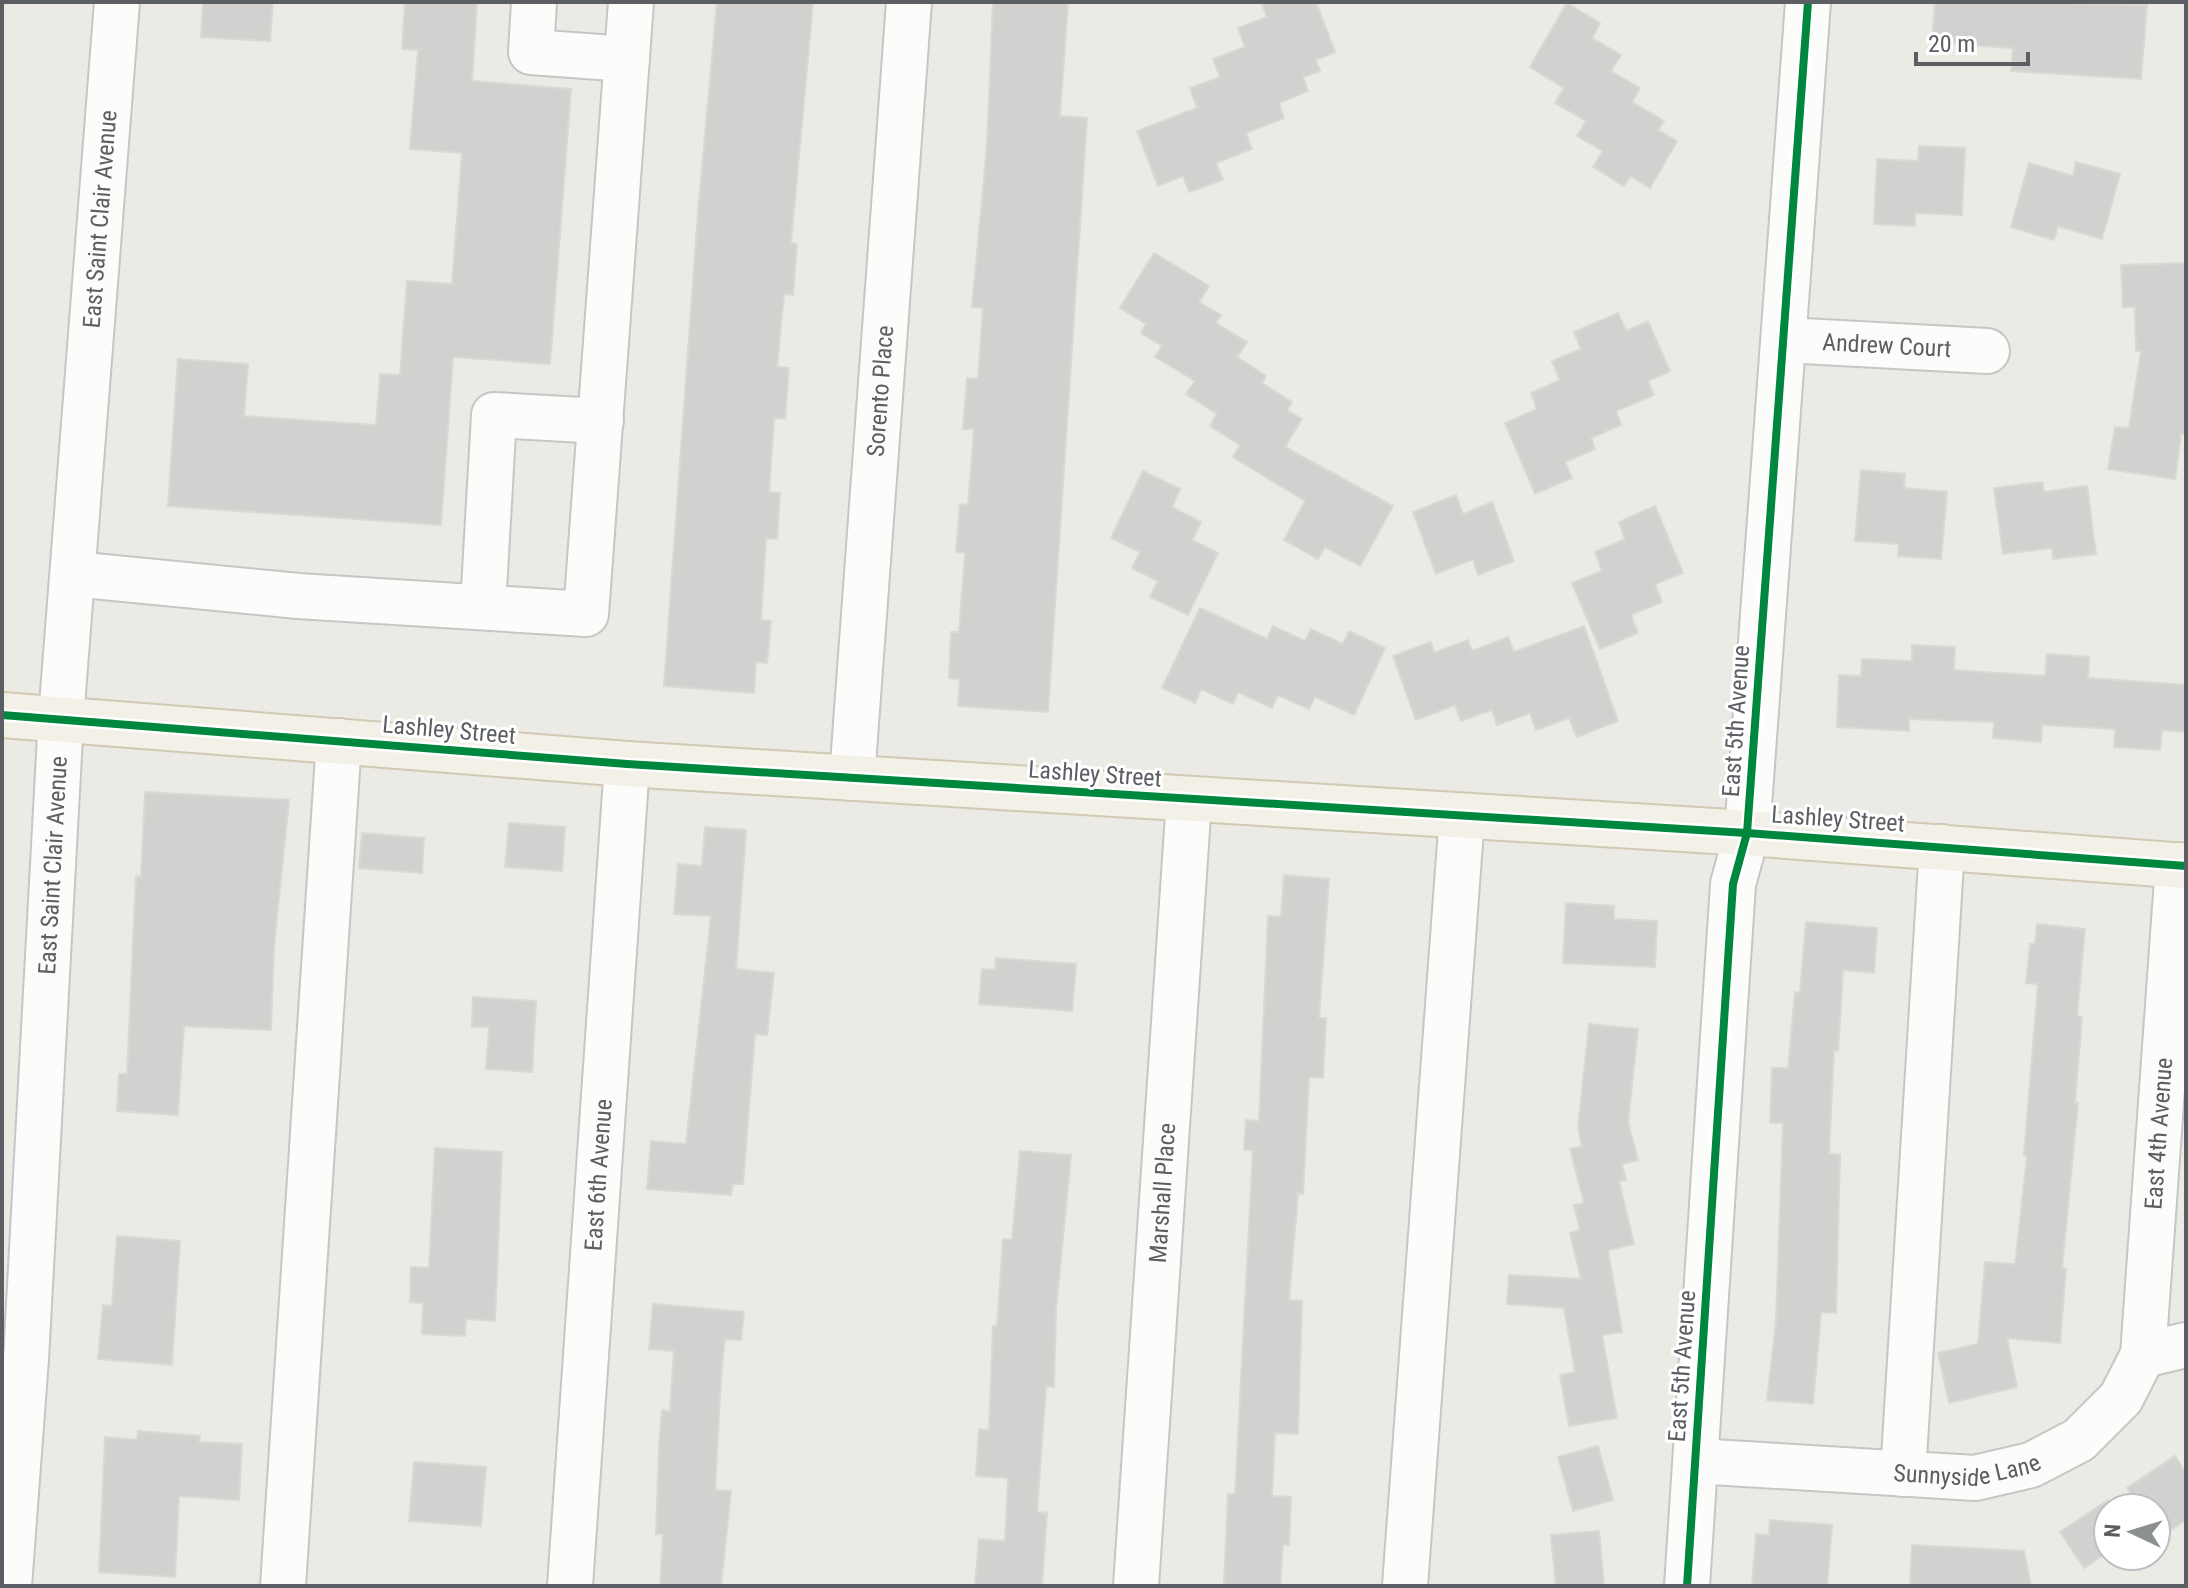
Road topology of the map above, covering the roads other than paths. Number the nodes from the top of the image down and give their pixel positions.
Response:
1 (117, 2) edge
2 (534, 2) edge
3 (631, 2) edge
4 (909, 2) edge
5 (1808, 2) edge
6 (627, 59) junction
7 (1785, 340) junction
8 (1987, 351) dead end
9 (601, 421) junction
10 (73, 574) junction
11 (483, 607) junction
12 (2, 715) edge
13 (61, 718) junction
14 (339, 741) junction
15 (627, 764) junction
16 (852, 778) junction
17 (1189, 800) junction
18 (1462, 816) junction
19 (1747, 833) junction
20 (1942, 847) junction
21 (2182, 865) edge
22 (2174, 1094) edge
23 (2186, 1345) edge
24 (2143, 1355) junction
25 (1696, 1461) junction
26 (1903, 1474) junction
27 (9, 1586) edge
28 (283, 1586) edge
29 (570, 1586) edge
30 (1136, 1586) edge
31 (1405, 1586) edge
32 (1687, 1586) edge

1 - 10 street, East Saint Clair Avenue
2 - 6 street
3 - 6 street
4 - 16 street, Sorento Place
5 - 7 street, East 5th Avenue
6 - 9 street
7 - 8 street, Andrew Court
7 - 19 street, East 5th Avenue
9 - 11 street
9 - 11 street
10 - 11 street
10 - 13 street, East Saint Clair Avenue
12 - 13 main road, Lashley Street
13 - 14 main road, Lashley Street
13 - 27 street, East Saint Clair Avenue
14 - 15 main road, Lashley Street
14 - 28 street
15 - 16 main road, Lashley Street
15 - 29 street, East 6th Avenue
16 - 17 main road, Lashley Street
17 - 18 main road, Lashley Street
17 - 30 street, Marshall Place
18 - 19 main road, Lashley Street
18 - 31 street
19 - 20 main road, Lashley Street
19 - 25 street, East 5th Avenue
20 - 21 main road, Lashley Street
20 - 26 street
21 - 22 street, East 4th Avenue
22 - 24 street, East 4th Avenue
23 - 24 street
24 - 26 street, Sunnyside Lane
25 - 26 street, Sunnyside Lane
25 - 32 street, East 5th Avenue

